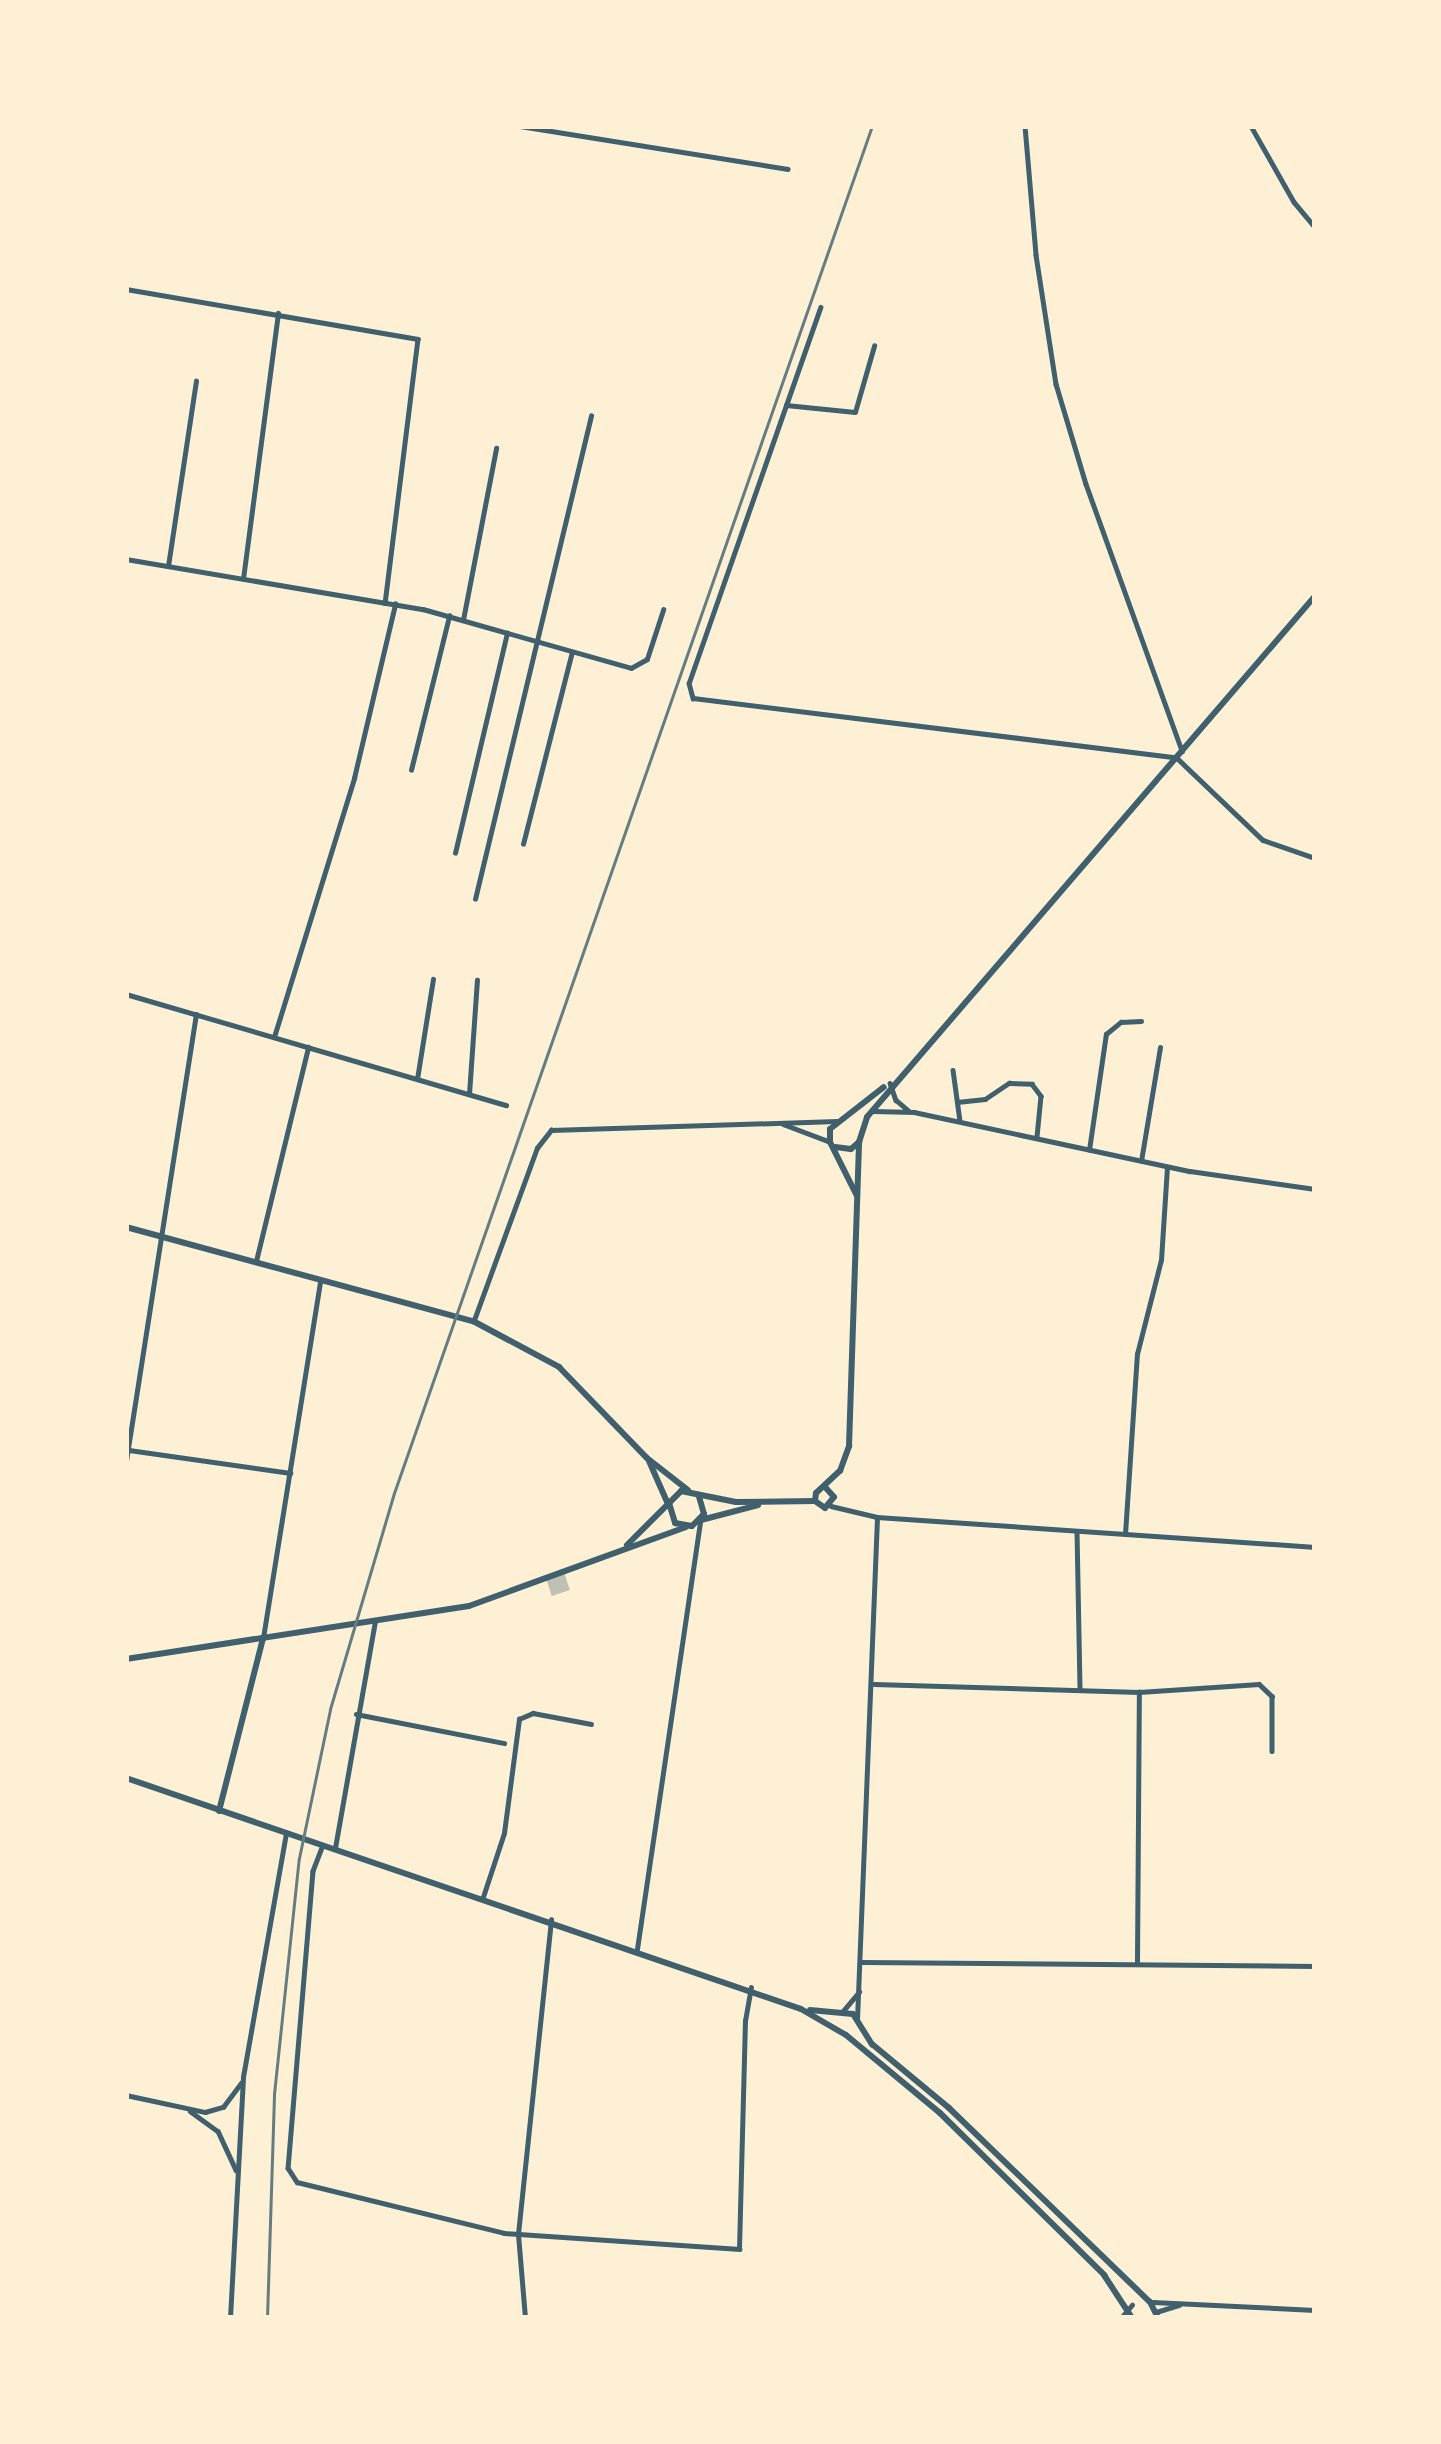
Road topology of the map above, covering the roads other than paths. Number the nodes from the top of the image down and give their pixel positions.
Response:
1 (520, 126) edge
2 (1025, 126) edge
3 (1251, 126) edge
4 (788, 170) dead end
5 (1315, 227) edge
6 (126, 289) edge
7 (820, 307) dead end
8 (278, 313) junction
9 (874, 346) dead end
10 (196, 381) dead end
11 (786, 405) junction
12 (592, 416) dead end
13 (496, 448) dead end
14 (126, 560) edge
15 (167, 566) junction
16 (243, 579) junction
17 (1315, 596) edge
18 (386, 603) junction
19 (395, 604) junction
20 (663, 610) dead end
21 (449, 616) junction
22 (463, 620) junction
23 (507, 633) junction
24 (540, 642) junction
25 (572, 652) junction
26 (1179, 754) junction
27 (410, 770) dead end
28 (523, 844) dead end
29 (455, 853) dead end
30 (1315, 858) edge
31 (475, 899) dead end
32 (126, 908) edge
33 (126, 921) edge
34 (433, 979) dead end
35 (477, 980) dead end
36 (126, 994) edge
37 (196, 1014) junction
38 (1141, 1021) dead end
39 (274, 1037) junction
40 (308, 1047) junction
41 (1160, 1048) dead end
42 (953, 1070) dead end
43 (417, 1079) junction
44 (885, 1088) junction
45 (469, 1094) junction
46 (957, 1102) junction
47 (506, 1106) dead end
48 (869, 1112) junction
49 (914, 1112) junction
50 (841, 1120) junction
51 (960, 1121) junction
52 (777, 1123) junction
53 (860, 1138) junction
54 (1037, 1138) junction
55 (831, 1144) junction
56 (1089, 1150) junction
57 (1141, 1161) junction
58 (1167, 1167) junction
59 (1315, 1189) edge
60 (860, 1205) junction
61 (126, 1227) edge
62 (164, 1237) junction
63 (1315, 1245) edge
64 (256, 1261) junction
65 (320, 1280) junction
66 (1315, 1302) edge
67 (473, 1321) junction
68 (127, 1450) edge
69 (647, 1458) junction
70 (126, 1461) edge
71 (290, 1473) junction
72 (826, 1488) junction
73 (692, 1492) junction
74 (815, 1501) junction
75 (669, 1503) junction
76 (761, 1503) junction
77 (831, 1506) junction
78 (877, 1517) junction
79 (701, 1520) junction
80 (686, 1527) junction
81 (1077, 1531) junction
82 (1125, 1534) junction
83 (1315, 1547) edge
84 (620, 1551) junction
85 (375, 1621) junction
86 (263, 1638) junction
87 (126, 1659) edge
88 (874, 1684) junction
89 (1080, 1688) junction
90 (1138, 1692) junction
91 (356, 1714) junction
92 (591, 1724) dead end
93 (504, 1744) dead end
94 (1272, 1751) dead end
95 (126, 1778) edge
96 (219, 1811) junction
97 (286, 1833) junction
98 (324, 1844) junction
99 (335, 1848) junction
100 (483, 1897) junction
101 (551, 1920) junction
102 (637, 1949) junction
103 (862, 1963) junction
104 (1137, 1964) junction
105 (1315, 1966) edge
106 (861, 1987) junction
107 (752, 1988) junction
108 (801, 2008) junction
109 (840, 2014) junction
110 (857, 2022) junction
111 (836, 2030) junction
112 (846, 2035) junction
113 (243, 2078) junction
114 (126, 2095) edge
115 (221, 2108) junction
116 (190, 2111) junction
117 (239, 2115) junction
118 (238, 2126) junction
119 (217, 2130) junction
120 (237, 2175) junction
121 (518, 2234) junction
122 (1149, 2302) junction
123 (1185, 2304) junction
124 (1315, 2310) edge
125 (1128, 2313) edge
126 (1155, 2316) edge
127 (230, 2318) edge
128 (524, 2318) edge

1 - 4 street
2 - 26 street
3 - 5 street
6 - 8 street
7 - 11 street
8 - 16 street
8 - 18 street
9 - 11 street
10 - 15 street
11 - 26 street
12 - 24 street
13 - 22 street
14 - 15 street
15 - 16 street
16 - 18 street
17 - 26 street
18 - 19 street
19 - 21 street
19 - 39 street
20 - 25 street
21 - 22 street
21 - 27 street
22 - 23 street
23 - 24 street
23 - 29 street
24 - 25 street
24 - 31 street
25 - 28 street
26 - 30 street
26 - 44 street
32 - 33 street
34 - 43 street
35 - 45 street
36 - 37 street
37 - 39 street
37 - 62 street
38 - 56 street
39 - 40 street
40 - 43 street
40 - 64 street
41 - 57 street
42 - 46 street
43 - 45 street
44 - 48 street
44 - 49 street
44 - 50 street
45 - 47 street
46 - 51 street
46 - 54 street
48 - 49 street
48 - 53 street
49 - 51 street
50 - 52 street
50 - 53 street
50 - 55 street
51 - 54 street
52 - 55 street
52 - 67 street
53 - 55 street
53 - 60 street
54 - 56 street
55 - 60 street
56 - 57 street
57 - 58 street
58 - 59 street
58 - 82 street
60 - 72 street
61 - 62 street
62 - 64 street
62 - 68 street
63 - 66 street
64 - 65 street
65 - 67 street
65 - 71 street
67 - 69 street
68 - 70 street
68 - 71 street
69 - 73 street
69 - 75 street
71 - 86 street
72 - 74 street
72 - 77 street
73 - 75 street
73 - 76 street
73 - 79 street
74 - 76 street
74 - 77 street
75 - 80 street
75 - 84 street
76 - 79 street
77 - 78 street
78 - 81 street
78 - 88 street
79 - 80 street
79 - 102 street
80 - 84 street
81 - 82 street
81 - 89 street
82 - 83 street
84 - 85 street
85 - 86 street
85 - 91 street
86 - 87 street
86 - 96 street
88 - 89 street
88 - 103 street
89 - 90 street
90 - 94 street
90 - 104 street
91 - 93 street
91 - 99 street
92 - 100 street
95 - 96 street
96 - 97 street
97 - 98 street
97 - 113 street
98 - 99 street
98 - 121 street
99 - 100 street
100 - 101 street
101 - 102 street
101 - 121 street
102 - 107 street
103 - 104 street
103 - 106 street
104 - 105 street
106 - 109 street
106 - 110 street
107 - 108 street
107 - 121 street
108 - 109 street
108 - 111 street
109 - 110 street
109 - 111 street
110 - 112 street
110 - 122 street
111 - 112 street
112 - 125 street
113 - 115 street
113 - 117 street
114 - 116 street
115 - 116 street
115 - 117 street
115 - 119 street
116 - 119 street
117 - 118 street
118 - 119 street
118 - 120 street
119 - 120 street
120 - 127 street
121 - 128 street
122 - 123 street
122 - 125 street
122 - 126 street
123 - 124 street
123 - 126 street

